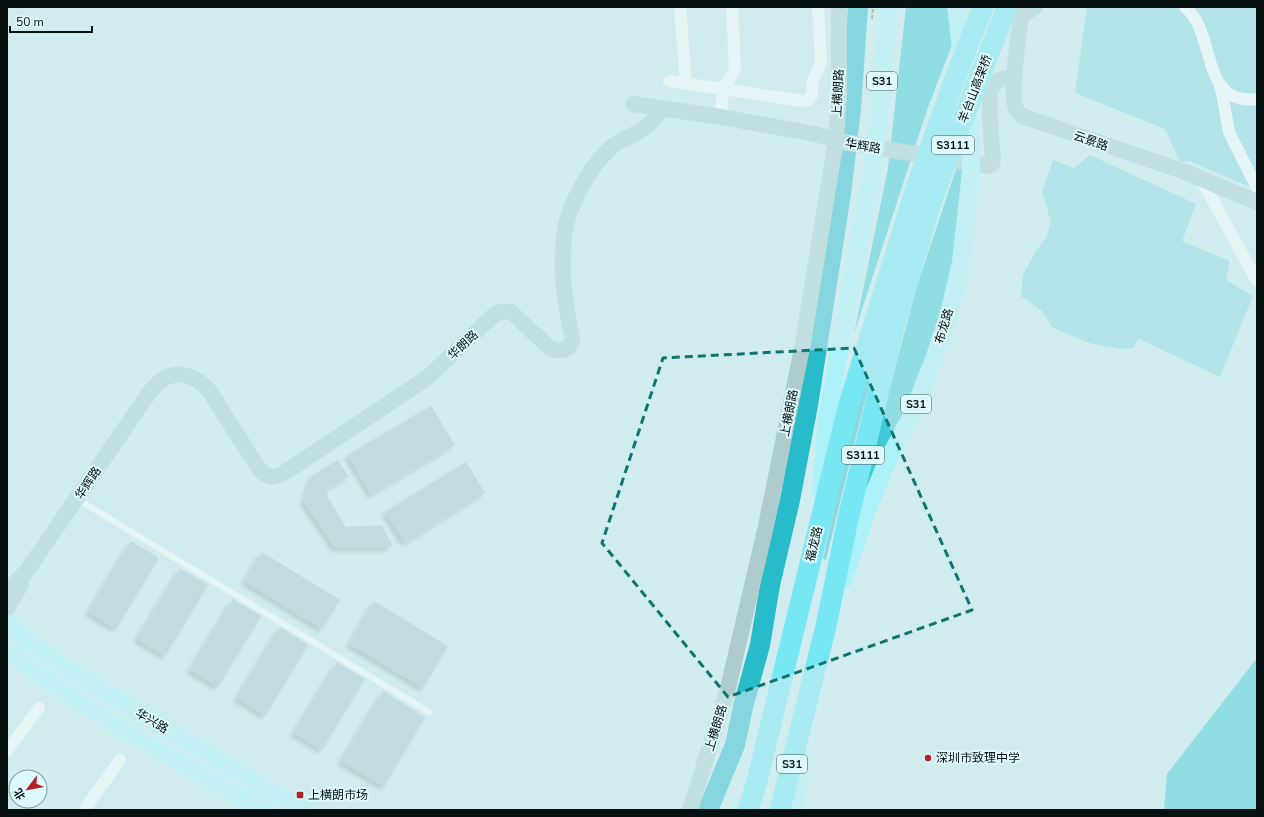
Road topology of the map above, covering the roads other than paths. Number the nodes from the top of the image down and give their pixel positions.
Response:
1 (680, 7) edge
2 (732, 7) edge
3 (818, 7) edge
4 (839, 7) edge
5 (889, 7) edge
6 (956, 7) edge
7 (1036, 7) edge
8 (1185, 7) edge
9 (1001, 10) edge
10 (960, 39) junction
11 (1014, 78) junction
12 (669, 81) dead end
13 (686, 84) junction
14 (1220, 85) junction
15 (724, 90) junction
16 (1257, 99) edge
17 (633, 104) dead end
18 (661, 108) junction
19 (721, 117) junction
20 (844, 142) junction
21 (1201, 179) junction
22 (1257, 188) edge
23 (1257, 202) edge
24 (887, 279) joint
25 (1257, 281) edge
26 (150, 393) joint
27 (77, 500) junction
28 (819, 526) junction
29 (26, 572) junction
30 (9, 589) edge
31 (7, 609) edge
32 (7, 623) edge
33 (826, 626) junction
34 (7, 650) edge
35 (39, 708) dead end
36 (429, 712) dead end
37 (804, 718) junction
38 (7, 751) edge
39 (120, 760) dead end
40 (84, 810) edge
41 (264, 810) edge
42 (304, 810) edge
43 (690, 810) edge
44 (748, 810) edge
45 (780, 810) edge
46 (794, 810) edge

1 - 13 street
2 - 15 street
3 - 15 street
4 - 20 street, 上横朗路
5 - 28 main road, S31
6 - 10 main road, 布龙路 / S31
7 - 9 street
8 - 14 street
9 - 10 main road
9 - 11 street, 云景路
9 - 24 highway, 羊台山高架桥 / S3111
9 - 33 highway, 羊台山高架桥 / S3111
10 - 33 main road, 布龙路 / S31
11 - 20 street, 华辉路
11 - 21 street, 云景路
12 - 13 street
13 - 15 street
14 - 16 street
14 - 22 street
15 - 19 street
17 - 18 street, 华辉路
18 - 19 street, 华辉路
18 - 26 street, 华朗路
19 - 20 street, 华辉路
20 - 43 street, 上横朗路
21 - 23 street, 云景路
21 - 25 street
24 - 28 highway, 福龙路 / S3111
26 - 27 street, 华辉路
27 - 29 street, 华辉路
27 - 36 lane
28 - 44 highway, 福龙路 / S31
29 - 30 street, 华辉路
29 - 31 street, 华辉路
32 - 42 main road, 华兴路
33 - 37 highway, S31
34 - 41 main road, 华兴路
35 - 38 street
37 - 45 highway, S31
37 - 46 main road
39 - 40 street

